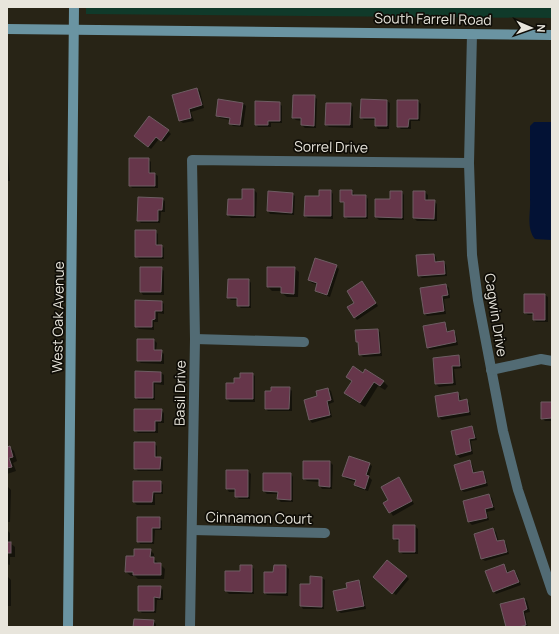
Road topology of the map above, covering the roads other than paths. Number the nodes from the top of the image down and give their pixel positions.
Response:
1 (74, 7) edge
2 (7, 29) edge
3 (75, 29) junction
4 (472, 34) junction
5 (552, 35) edge
6 (192, 160) joint
7 (469, 163) junction
8 (195, 339) junction
9 (304, 342) dead end
10 (552, 361) edge
11 (491, 370) junction
12 (192, 530) junction
13 (325, 533) dead end
14 (552, 591) edge
15 (68, 627) edge
16 (190, 627) edge

1 - 3 street, West Oak Avenue
2 - 3 street, South Farrell Road
3 - 4 street, South Farrell Road
3 - 15 street, West Oak Avenue
4 - 5 street, South Farrell Road
4 - 7 street, Cagwin Drive
6 - 7 street, Sorrel Drive
6 - 8 street, Basil Drive
7 - 11 street, Cagwin Drive
8 - 9 street
8 - 12 street, Basil Drive
10 - 11 street
11 - 14 street, Cagwin Drive
12 - 13 street, Cinnamon Court
12 - 16 street, Basil Drive

